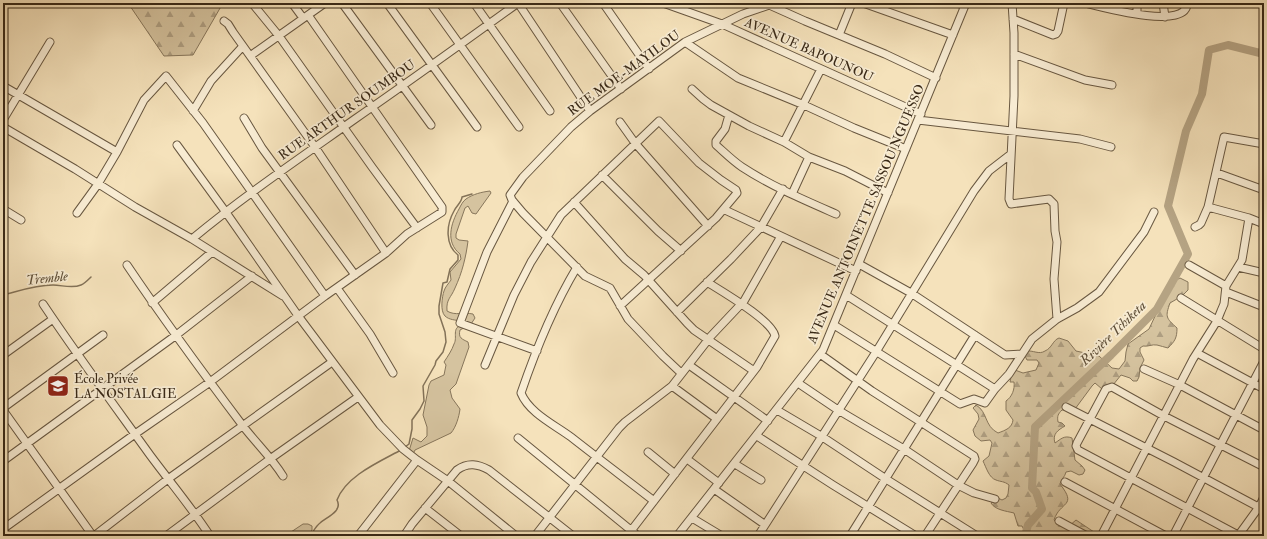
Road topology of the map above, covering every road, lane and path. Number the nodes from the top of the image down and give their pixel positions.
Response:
1 (252, 3) edge
2 (292, 3) edge
3 (325, 3) edge
4 (342, 3) edge
5 (387, 3) edge
6 (430, 3) edge
7 (474, 3) edge
8 (518, 3) edge
9 (560, 3) edge
10 (603, 3) edge
11 (663, 3) edge
12 (686, 3) edge
13 (852, 3) edge
14 (862, 3) edge
15 (957, 3) edge
16 (1012, 3) edge
17 (1064, 3) edge
18 (1085, 3) edge
19 (1137, 3) edge
20 (1163, 3) edge
21 (1187, 3) edge
22 (770, 4) edge
23 (966, 5) edge
24 (684, 11) junction
25 (1138, 14) junction
26 (306, 16) junction
27 (1165, 17) junction
28 (1013, 19) junction
29 (224, 21) dead end
30 (489, 24) junction
31 (722, 24) junction
32 (839, 35) junction
33 (953, 35) junction
34 (279, 36) junction
35 (50, 42) dead end
36 (686, 42) junction
37 (460, 45) junction
38 (243, 46) junction
39 (1014, 54) junction
40 (250, 56) junction
41 (432, 65) junction
42 (649, 69) junction
43 (821, 69) junction
44 (936, 78) junction
45 (403, 85) junction
46 (1112, 85) dead end
47 (3, 86) edge
48 (621, 89) junction
49 (692, 89) dead end
50 (19, 95) junction
51 (804, 105) junction
52 (373, 107) junction
53 (550, 110) dead end
54 (193, 111) junction
55 (590, 111) junction
56 (729, 115) junction
57 (919, 117) junction
58 (244, 118) dead end
59 (3, 120) edge
60 (620, 122) dead end
61 (431, 125) dead end
62 (344, 127) junction
63 (477, 127) dead end
64 (519, 127) dead end
65 (3, 128) edge
66 (1012, 132) junction
67 (784, 142) junction
68 (634, 143) junction
69 (1264, 144) edge
70 (177, 145) dead end
71 (1111, 146) dead end
72 (315, 147) junction
73 (906, 149) junction
74 (117, 152) junction
75 (1011, 154) junction
76 (809, 157) junction
77 (280, 171) junction
78 (1217, 173) junction
79 (602, 175) junction
80 (98, 184) junction
81 (783, 189) junction
82 (1264, 190) edge
83 (251, 193) junction
84 (888, 193) junction
85 (792, 194) junction
86 (511, 198) junction
87 (574, 202) junction
88 (1208, 207) junction
89 (3, 209) edge
90 (725, 210) junction
91 (225, 211) junction
92 (1154, 212) dead end
93 (77, 213) dead end
94 (836, 214) dead end
95 (1249, 218) junction
96 (20, 220) dead end
97 (1264, 224) edge
98 (708, 226) junction
99 (761, 227) junction
100 (1195, 227) dead end
101 (417, 228) junction
102 (547, 236) junction
103 (781, 236) junction
104 (192, 239) junction
105 (681, 251) junction
106 (212, 252) junction
107 (386, 253) junction
108 (126, 265) dead end
109 (1189, 266) dead end
110 (577, 267) junction
111 (857, 267) junction
112 (1238, 267) junction
113 (1264, 273) edge
114 (355, 275) junction
115 (252, 276) junction
116 (649, 281) junction
117 (707, 282) junction
118 (337, 288) junction
119 (1226, 289) junction
120 (911, 293) junction
121 (846, 295) junction
122 (325, 296) junction
123 (287, 298) junction
124 (1181, 298) dead end
125 (152, 303) junction
126 (42, 304) dead end
127 (741, 304) junction
128 (620, 306) junction
129 (1264, 307) edge
130 (677, 312) junction
131 (299, 317) junction
132 (1058, 318) junction
133 (53, 319) junction
134 (1217, 320) junction
135 (893, 323) junction
136 (834, 325) junction
137 (103, 335) dead end
138 (175, 336) junction
139 (497, 336) junction
140 (975, 336) junction
141 (708, 340) junction
142 (1264, 349) edge
143 (537, 351) junction
144 (822, 352) junction
145 (876, 352) junction
146 (1196, 352) junction
147 (1021, 354) junction
148 (3, 355) edge
149 (77, 355) junction
150 (1264, 361) edge
151 (332, 362) junction
152 (485, 365) dead end
153 (689, 365) junction
154 (957, 365) junction
155 (1144, 369) dead end
156 (754, 371) junction
157 (393, 373) dead end
158 (681, 373) junction
159 (857, 380) junction
160 (210, 382) junction
161 (798, 383) junction
162 (1252, 383) junction
163 (1180, 385) junction
164 (672, 386) junction
165 (102, 389) junction
166 (995, 389) junction
167 (1264, 389) edge
168 (941, 391) junction
169 (358, 397) junction
170 (734, 397) junction
171 (1066, 407) dead end
172 (3, 409) edge
173 (777, 410) junction
174 (838, 410) junction
175 (1236, 415) junction
176 (1164, 416) junction
177 (1089, 418) junction
178 (717, 419) junction
179 (768, 421) junction
180 (921, 422) junction
181 (243, 426) junction
182 (1264, 430) edge
183 (135, 434) junction
184 (756, 436) junction
185 (821, 436) junction
186 (518, 438) dead end
187 (28, 443) junction
188 (1221, 444) junction
189 (1148, 448) junction
190 (904, 449) junction
191 (648, 452) dead end
192 (596, 457) junction
193 (270, 459) junction
194 (687, 459) junction
195 (417, 460) junction
196 (3, 461) edge
197 (735, 464) junction
198 (803, 466) junction
199 (1264, 467) edge
200 (675, 474) junction
201 (283, 476) dead end
202 (1203, 477) junction
203 (1132, 478) junction
204 (168, 479) junction
205 (886, 479) junction
206 (761, 480) dead end
207 (448, 481) junction
208 (1065, 482) dead end
209 (719, 483) junction
210 (576, 485) junction
211 (958, 486) junction
212 (59, 488) junction
213 (714, 489) junction
214 (1264, 497) edge
215 (995, 499) dead end
216 (654, 501) junction
217 (869, 507) junction
218 (425, 508) junction
219 (1188, 508) junction
220 (1261, 508) edge
221 (1116, 509) junction
222 (941, 512) junction
223 (196, 514) junction
224 (550, 517) junction
225 (692, 518) junction
226 (1059, 521) dead end
227 (764, 524) junction
228 (3, 529) edge
229 (629, 533) edge
230 (94, 536) edge
231 (166, 536) edge
232 (210, 536) edge
233 (358, 536) edge
234 (404, 536) edge
235 (461, 536) edge
236 (516, 536) edge
237 (535, 536) edge
238 (574, 536) edge
239 (638, 536) edge
240 (677, 536) edge
241 (722, 536) edge
242 (758, 536) edge
243 (850, 536) edge
244 (916, 536) edge
245 (925, 536) edge
246 (977, 536) edge
247 (1087, 536) edge
248 (1101, 536) edge
249 (1166, 536) edge
250 (1173, 536) edge
251 (1239, 536) edge

1 - 34 street
2 - 26 street
3 - 26 street
4 - 45 street
5 - 41 street
6 - 37 street
7 - 30 street
8 - 30 street, RUE ARTHUR SOUMBOU
8 - 55 street
9 - 48 street
10 - 42 street
11 - 24 street, AVENUE BAPOUNOU
12 - 24 street
13 - 32 street
14 - 33 street
15 - 23 street
16 - 28 street
17 - 28 street
18 - 25 street
19 - 25 street
20 - 27 street
21 - 27 street
22 - 31 street, RUE MOE-MAYILOU
22 - 32 street
23 - 33 street, AVENUE ANTOINETTE SASSOU NGUESSO
24 - 31 street, AVENUE BAPOUNOU
25 - 27 street
26 - 34 street
26 - 52 street
28 - 39 street
29 - 38 street
30 - 37 street, RUE ARTHUR SOUMBOU
30 - 53 street
31 - 36 street, RUE MOE-MAYILOU
31 - 43 street, AVENUE BAPOUNOU
32 - 44 street
33 - 44 street, AVENUE ANTOINETTE SASSOU NGUESSO
34 - 40 street
34 - 62 street
35 - 50 street
36 - 42 street, RUE MOE-MAYILOU
36 - 51 street
37 - 41 street, RUE ARTHUR SOUMBOU
37 - 64 street
38 - 40 street
38 - 54 street
39 - 46 street
39 - 66 street
40 - 72 street
41 - 45 street, RUE ARTHUR SOUMBOU
41 - 63 street
42 - 48 street, RUE MOE-MAYILOU
43 - 51 street
43 - 57 street, AVENUE BAPOUNOU
44 - 57 street, AVENUE ANTOINETTE SASSOU NGUESSO
45 - 52 street, RUE ARTHUR SOUMBOU
45 - 61 street
47 - 50 street
48 - 55 street, RUE MOE-MAYILOU
49 - 56 street
50 - 59 street
50 - 74 street
51 - 67 street
51 - 73 street
52 - 62 street, RUE ARTHUR SOUMBOU
52 - 101 street
54 - 74 street
54 - 83 street
55 - 86 street, RUE MOE-MAYILOU
56 - 67 street
56 - 81 street
57 - 66 street, AVENUE BAPOUNOU
57 - 73 street, AVENUE ANTOINETTE SASSOU NGUESSO
58 - 77 street
60 - 68 street
62 - 72 street, RUE ARTHUR SOUMBOU
62 - 101 street
65 - 80 street
66 - 71 street, AVENUE BAPOUNOU
66 - 75 street
67 - 76 street
68 - 79 street
68 - 90 street
68 - 98 street
69 - 78 street
70 - 91 street
72 - 77 street, RUE ARTHUR SOUMBOU
72 - 107 street
73 - 84 street, AVENUE ANTOINETTE SASSOU NGUESSO
74 - 80 street
75 - 120 street
75 - 132 street
76 - 84 street
76 - 85 street
77 - 83 street, RUE ARTHUR SOUMBOU
77 - 114 street
78 - 82 street
78 - 88 street
79 - 87 street
79 - 105 street
80 - 93 street
80 - 104 street
81 - 85 street
81 - 99 street
83 - 91 street, RUE ARTHUR SOUMBOU
83 - 122 street
84 - 111 street, AVENUE ANTOINETTE SASSOU NGUESSO
85 - 94 street
86 - 102 street
86 - 139 street, RUE MOE-MAYILOU
87 - 102 street
87 - 116 street
88 - 95 street
88 - 100 street
89 - 96 street
90 - 98 street
90 - 99 street
91 - 104 street, RUE ARTHUR SOUMBOU
91 - 123 street
92 - 132 street
95 - 97 street
95 - 112 street
98 - 105 street
99 - 103 street
99 - 117 street
101 - 107 street
102 - 110 street
102 - 139 street
103 - 111 street
103 - 127 street
104 - 106 street
105 - 116 street
106 - 115 street
106 - 125 street
107 - 114 street
108 - 125 street
109 - 119 street
110 - 128 street
110 - 143 street
111 - 120 street
111 - 121 street, AVENUE ANTOINETTE SASSOU NGUESSO
112 - 113 street
112 - 119 street
114 - 118 street
115 - 123 street
115 - 138 street
116 - 128 street
116 - 130 street
117 - 127 street
117 - 130 street
118 - 122 street
118 - 157 street
119 - 129 street
119 - 134 street
120 - 135 street
120 - 140 street
121 - 135 street
121 - 136 street, AVENUE ANTOINETTE SASSOU NGUESSO
122 - 131 street
123 - 131 street
124 - 134 street
125 - 138 street
126 - 133 street
127 - 141 street
127 - 156 street
128 - 158 street
130 - 141 street
131 - 151 street
131 - 160 street
132 - 147 street
133 - 148 street
133 - 149 street
134 - 142 street
134 - 146 street
135 - 145 street
135 - 154 street
136 - 144 street, AVENUE ANTOINETTE SASSOU NGUESSO
136 - 145 street
137 - 149 street
138 - 160 street
138 - 165 street
139 - 143 street
139 - 152 street
140 - 147 street
140 - 154 street
141 - 153 street
141 - 156 street
143 - 192 street
144 - 159 street
144 - 161 street, AVENUE ANTOINETTE SASSOU NGUESSO
145 - 159 street
145 - 168 street
146 - 162 street
146 - 163 street
147 - 166 street
149 - 165 street
149 - 172 street
150 - 162 street
151 - 169 street
151 - 181 street
153 - 158 street
153 - 170 street
154 - 166 street
154 - 168 street
155 - 163 street
156 - 170 street
158 - 164 street
159 - 174 street
159 - 180 street
160 - 181 street
160 - 183 street
161 - 173 street, AVENUE ANTOINETTE SASSOU NGUESSO
161 - 174 street
162 - 167 street
162 - 175 street
163 - 175 street
163 - 176 street
164 - 178 street
164 - 192 street
165 - 183 street
165 - 187 street
166 - 168 street
168 - 180 street
169 - 193 street
169 - 195 street
170 - 178 street
170 - 179 street
171 - 177 street
172 - 187 street
173 - 179 street, AVENUE ANTOINETTE SASSOU NGUESSO
173 - 185 street
174 - 185 street
174 - 190 street
175 - 182 street
175 - 188 street
176 - 177 street
176 - 188 street
176 - 189 street
177 - 189 street
177 - 203 street
178 - 194 street
179 - 184 street, AVENUE ANTOINETTE SASSOU NGUESSO
180 - 190 street
180 - 211 street
181 - 193 street
181 - 204 street
183 - 204 street
183 - 212 street
184 - 197 street, AVENUE ANTOINETTE SASSOU NGUESSO
184 - 198 street
185 - 198 street
185 - 205 street
186 - 210 street
187 - 196 street
187 - 212 street
188 - 199 street
188 - 202 street
189 - 202 street
189 - 203 street
190 - 205 street
190 - 211 street
191 - 200 street
192 - 210 street
192 - 216 street
193 - 201 street
193 - 223 street
194 - 200 street
194 - 209 street
195 - 207 street
195 - 233 street
197 - 206 street
197 - 209 street, AVENUE ANTOINETTE SASSOU NGUESSO
198 - 217 street
198 - 227 street
200 - 216 street
202 - 219 street
202 - 220 street
203 - 219 street
203 - 221 street
204 - 223 street
204 - 230 street
205 - 217 street
205 - 222 street
207 - 218 street
207 - 224 street
207 - 236 street
208 - 221 street
209 - 213 street, AVENUE ANTOINETTE SASSOU NGUESSO
210 - 224 street
210 - 229 street
211 - 215 street
211 - 222 street
212 - 228 street
212 - 230 street
213 - 225 street, AVENUE ANTOINETTE SASSOU NGUESSO
213 - 227 street
214 - 220 street
216 - 229 street
217 - 243 street
217 - 244 street
218 - 234 street
218 - 235 street
219 - 250 street
219 - 251 street
220 - 251 street
221 - 248 street
221 - 249 street
222 - 245 street
222 - 246 street
223 - 231 street
223 - 232 street
224 - 237 street
224 - 238 street
225 - 240 street, AVENUE ANTOINETTE SASSOU NGUESSO
225 - 241 street
226 - 247 street
227 - 242 street
229 - 239 street

